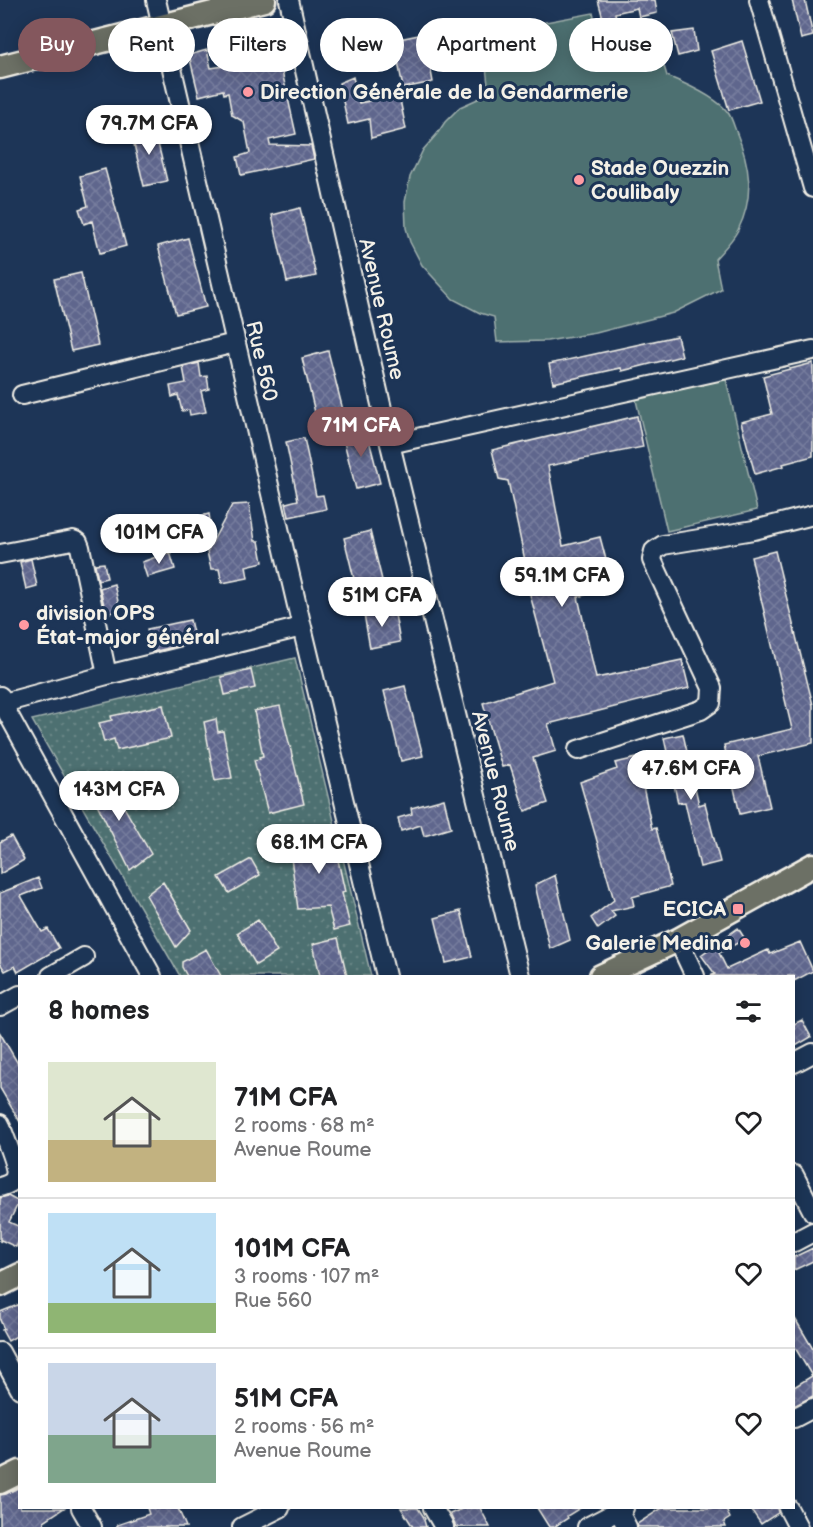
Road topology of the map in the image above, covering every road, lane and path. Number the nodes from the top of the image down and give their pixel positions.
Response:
1 (156, 0) edge
2 (264, 0) edge
3 (288, 0) edge
4 (759, 0) edge
5 (160, 18) edge
6 (193, 18) edge
7 (108, 40) edge
8 (0, 67) edge
9 (173, 72) edge
10 (813, 188) edge
11 (235, 343) junction
12 (813, 350) edge
13 (22, 395) dead end
14 (390, 444) junction
15 (813, 515) edge
16 (0, 554) edge
17 (302, 627) junction
18 (107, 675) junction
19 (1, 701) edge
20 (578, 750) dead end
21 (813, 865) edge
22 (678, 940) junction
23 (84, 957) dead end
24 (53, 975) edge
25 (151, 975) edge
26 (386, 975) edge
27 (520, 975) edge
28 (603, 975) edge
29 (695, 975) edge
30 (18, 996) edge
31 (0, 1006) edge
32 (813, 1053) edge
33 (795, 1062) edge
34 (0, 1124) edge
35 (795, 1177) edge
36 (0, 1187) edge
37 (813, 1212) edge
38 (813, 1232) edge
39 (795, 1241) edge
40 (18, 1276) edge
41 (0, 1285) edge
42 (0, 1352) edge
43 (18, 1385) edge
44 (813, 1408) edge
45 (795, 1417) edge
46 (18, 1473) edge
47 (0, 1482) edge
48 (82, 1509) edge
49 (278, 1509) edge
50 (434, 1509) edge
51 (618, 1509) edge
52 (620, 1509) edge
53 (789, 1509) edge
54 (259, 1518) edge
55 (92, 1527) edge
56 (243, 1527) edge
57 (444, 1527) edge
58 (587, 1527) edge
59 (627, 1527) edge
60 (798, 1527) edge

1 - 5 street, Rue 560
2 - 6 main road
3 - 14 street, Avenue Roume
4 - 10 street
7 - 8 main road
9 - 11 street, Rue 560
11 - 13 street
11 - 17 street, Rue 560
12 - 14 street
14 - 27 street, Avenue Roume
15 - 20 street
16 - 18 street
17 - 18 street
17 - 26 street, Rue 560
18 - 19 street
19 - 25 street
21 - 22 main road
22 - 28 main road
22 - 29 street
23 - 24 street
30 - 31 street
32 - 33 street
34 - 36 street
35 - 37 street
38 - 39 street
40 - 41 main road
42 - 43 street
44 - 45 street
46 - 47 main road
48 - 55 street
49 - 54 street
50 - 57 street
51 - 58 street
52 - 59 street
53 - 60 street
54 - 56 street

